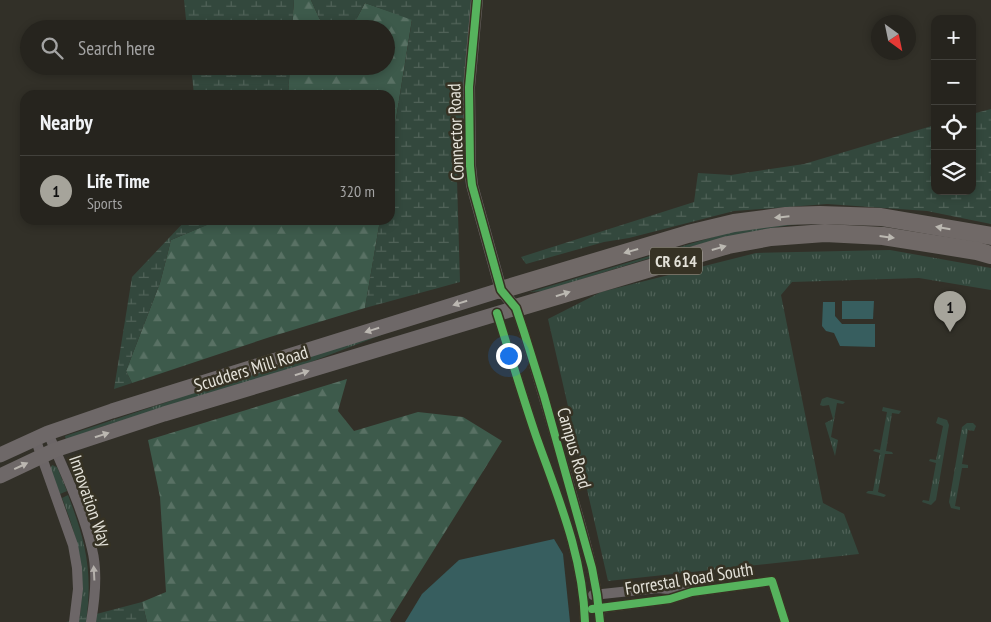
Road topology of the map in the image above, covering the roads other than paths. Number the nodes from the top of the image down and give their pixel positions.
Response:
1 (477, 0) edge
2 (991, 236) edge
3 (986, 252) edge
4 (501, 290) junction
5 (516, 308) junction
6 (497, 313) junction
7 (41, 435) junction
8 (49, 453) junction
9 (0, 455) edge
10 (0, 476) edge
11 (692, 592) junction
12 (597, 595) junction
13 (584, 596) junction
14 (599, 608) junction
15 (585, 610) junction
16 (74, 622) edge
17 (91, 622) edge
18 (586, 622) edge
19 (600, 622) edge
20 (785, 622) edge

1 - 4 street, Connector Road
2 -> 4 highway, CR 614
5 -> 3 highway, CR 614
4 - 5 street, Campus Road
4 - 6 street, Campus Road
4 -> 7 main road, Scudders Mill Road / CR 614
5 - 6 main road, Scudders Mill Road / CR 614
5 - 12 street, Campus Road
8 -> 6 main road, Scudders Mill Road / CR 614
6 - 13 street, Campus Road
7 - 8 street
7 - 8 street
7 - 9 main road, Scudders Mill Road / CR 614
10 -> 8 main road, Scudders Mill Road / CR 614
8 - 16 street, Innovation Way
17 -> 8 street, Innovation Way
11 - 12 street, Forrestal Road South
11 - 14 street, Forrestal Road South
11 - 20 street, Forrestal Road South
12 - 13 street, Forrestal Road South
12 - 14 street, Campus Road
13 - 15 street, Campus Road
14 - 15 street, Forrestal Road South
14 - 19 street, Campus Road
15 - 18 street, Campus Road

